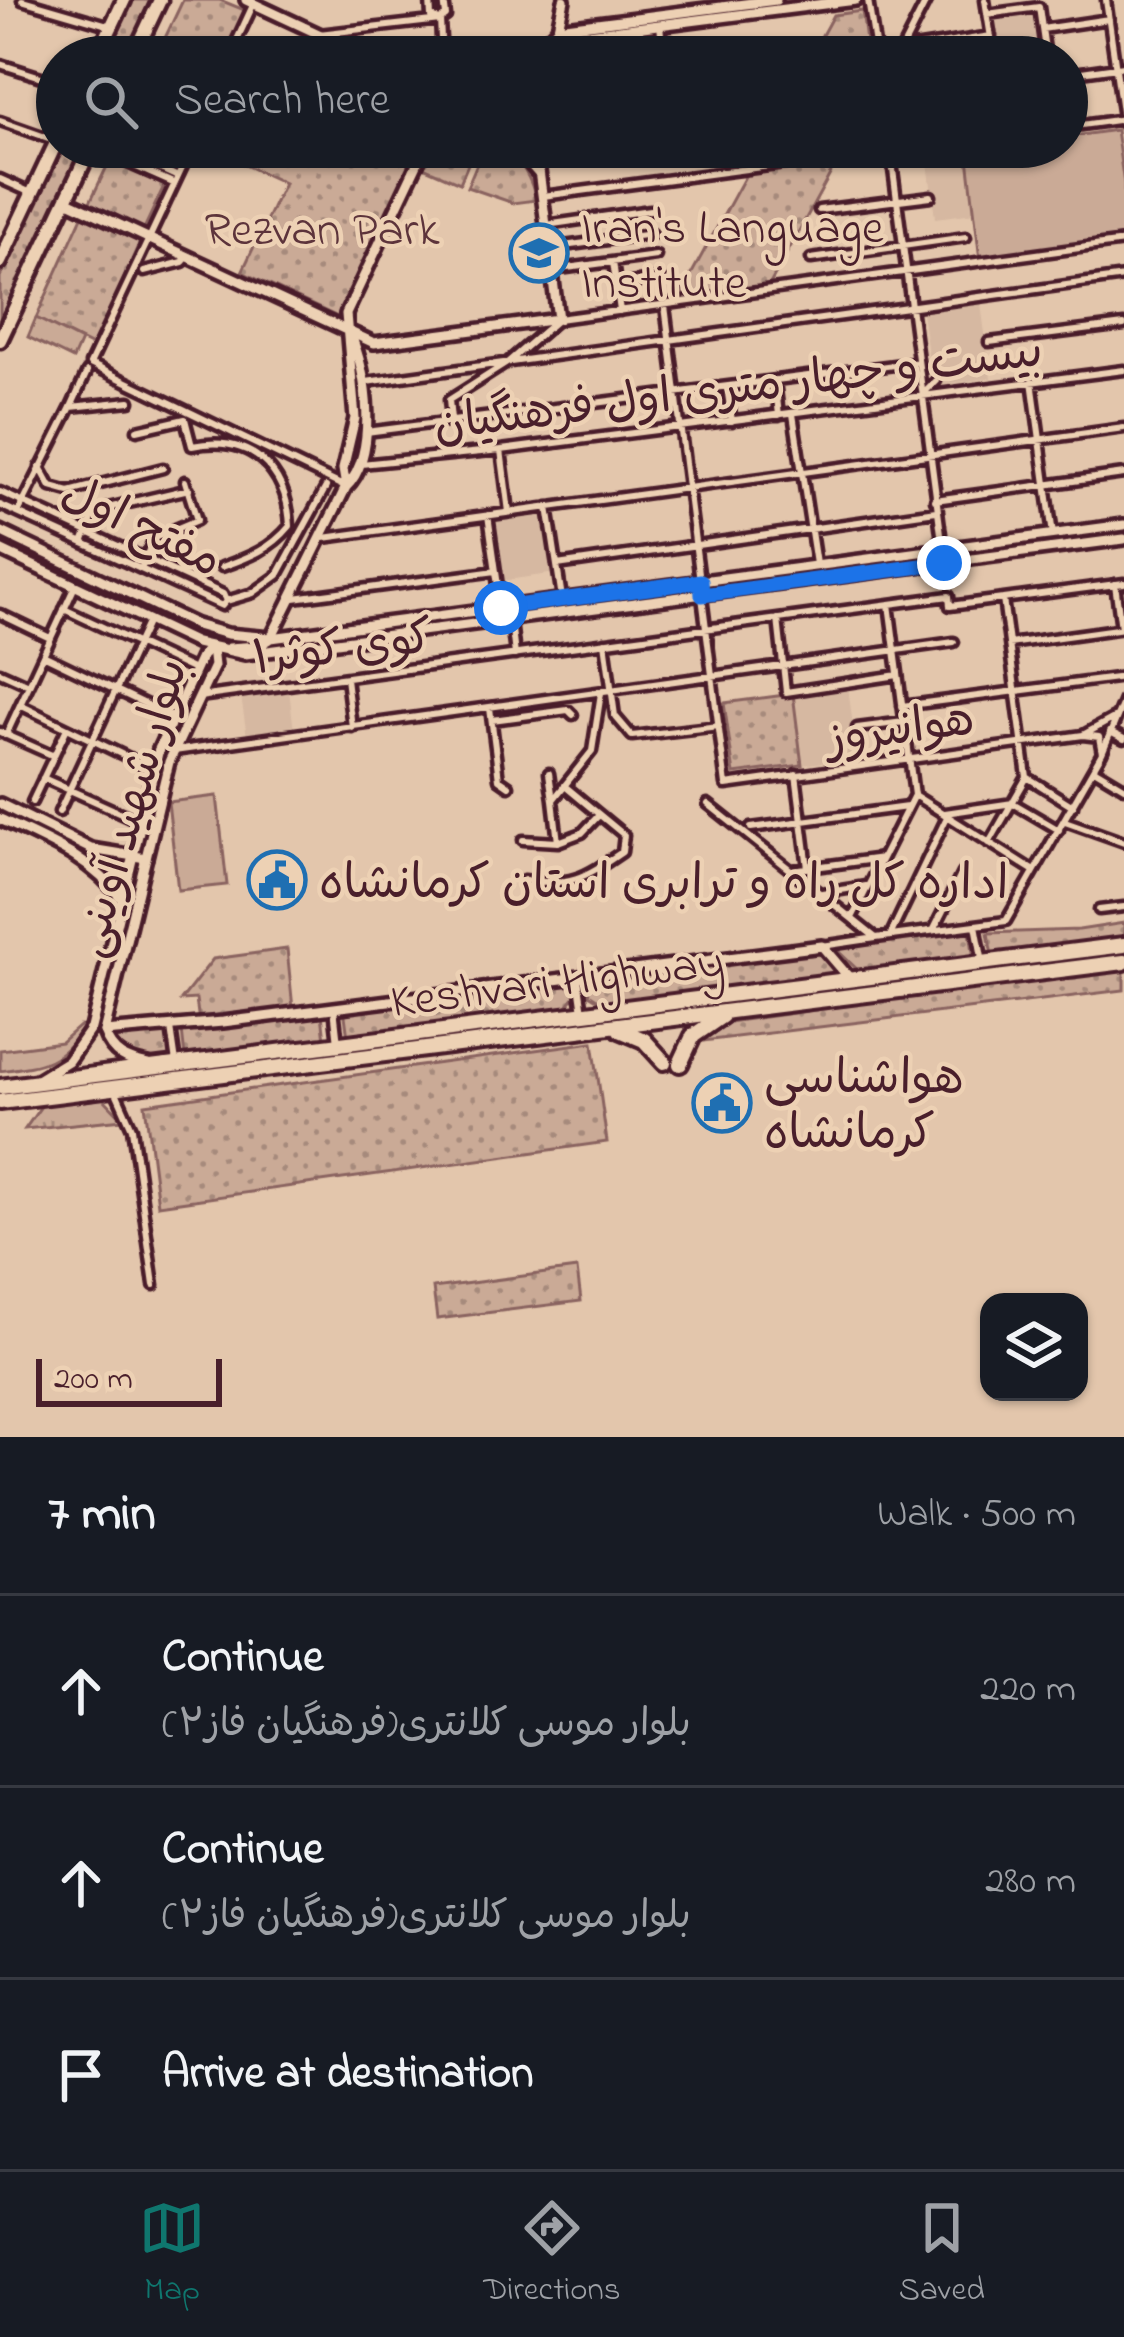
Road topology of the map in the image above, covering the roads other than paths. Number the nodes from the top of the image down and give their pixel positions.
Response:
1 (22, 0) edge
2 (124, 0) edge
3 (160, 0) edge
4 (430, 0) edge
5 (444, 0) edge
6 (564, 0) edge
7 (776, 0) edge
8 (856, 0) edge
9 (868, 0) edge
10 (928, 0) edge
11 (986, 0) edge
12 (1106, 0) edge
13 (251, 1) edge
14 (33, 2) edge
15 (714, 4) edge
16 (988, 14) junction
17 (659, 19) junction
18 (1109, 19) junction
19 (440, 20) junction
20 (112, 26) junction
21 (558, 28) junction
22 (1042, 29) junction
23 (315, 34) junction
24 (107, 36) edge
25 (143, 36) edge
26 (238, 36) edge
27 (320, 36) edge
28 (441, 36) edge
29 (551, 36) edge
30 (572, 36) edge
31 (661, 36) edge
32 (874, 36) edge
33 (909, 36) edge
34 (991, 36) edge
35 (1043, 36) edge
36 (1124, 37) edge
37 (1112, 38) junction
38 (0, 64) edge
39 (1120, 67) edge
40 (1088, 71) edge
41 (36, 75) edge
42 (0, 121) edge
43 (1124, 121) edge
44 (1088, 125) edge
45 (36, 134) edge
46 (44, 168) edge
47 (81, 168) edge
48 (148, 168) edge
49 (181, 168) edge
50 (414, 168) edge
51 (534, 168) edge
52 (538, 168) edge
53 (748, 168) edge
54 (893, 168) edge
55 (539, 174) junction
56 (0, 179) edge
57 (174, 180) junction
58 (32, 194) junction
59 (931, 196) dead end
60 (542, 197) junction
61 (66, 200) junction
62 (898, 200) junction
63 (650, 210) dead end
64 (819, 210) dead end
65 (545, 225) junction
66 (652, 233) dead end
67 (5, 237) edge
68 (146, 237) junction
69 (966, 238) dead end
70 (1124, 242) edge
71 (904, 245) junction
72 (549, 248) junction
73 (188, 256) junction
74 (656, 256) dead end
75 (811, 259) dead end
76 (0, 262) edge
77 (613, 262) junction
78 (552, 270) junction
79 (144, 272) dead end
80 (909, 274) junction
81 (1124, 277) edge
82 (660, 279) dead end
83 (616, 285) junction
84 (912, 305) junction
85 (665, 307) junction
86 (620, 313) junction
87 (558, 319) junction
88 (1124, 325) edge
89 (349, 331) junction
90 (0, 340) edge
91 (669, 340) junction
92 (988, 342) dead end
93 (374, 343) junction
94 (358, 356) junction
95 (507, 362) junction
96 (917, 362) junction
97 (88, 368) junction
98 (1124, 370) edge
99 (775, 380) junction
100 (936, 381) dead end
101 (1032, 381) junction
102 (362, 383) junction
103 (728, 386) junction
104 (677, 393) junction
105 (921, 397) junction
106 (130, 401) dead end
107 (70, 407) junction
108 (793, 414) junction
109 (779, 415) junction
110 (451, 420) junction
111 (732, 421) junction
112 (682, 428) junction
113 (1124, 428) edge
114 (137, 430) dead end
115 (366, 432) junction
116 (1040, 440) junction
117 (501, 450) junction
118 (929, 456) junction
119 (361, 464) junction
120 (40, 466) junction
121 (163, 468) dead end
122 (801, 472) junction
123 (1124, 474) edge
124 (1046, 485) junction
125 (326, 487) dead end
126 (346, 487) junction
127 (690, 488) junction
128 (0, 492) edge
129 (934, 500) junction
130 (22, 502) junction
131 (0, 505) edge
132 (548, 507) junction
133 (508, 512) junction
134 (936, 512) junction
135 (18, 513) junction
136 (488, 515) junction
137 (1124, 525) edge
138 (290, 526) junction
139 (810, 530) junction
140 (0, 531) edge
141 (89, 532) junction
142 (301, 533) junction
143 (1053, 536) junction
144 (324, 538) junction
145 (1124, 539) edge
146 (83, 543) junction
147 (697, 546) junction
148 (943, 549) junction
149 (0, 550) edge
150 (146, 559) junction
151 (557, 565) junction
152 (817, 566) junction
153 (222, 567) dead end
154 (141, 569) junction
155 (496, 571) junction
156 (701, 581) junction
157 (1119, 583) edge
158 (75, 586) junction
159 (702, 595) junction
160 (294, 598) junction
161 (1003, 599) junction
162 (562, 600) junction
163 (226, 601) junction
164 (889, 604) junction
165 (501, 608) junction
166 (64, 609) junction
167 (0, 614) edge
168 (170, 614) junction
169 (778, 619) junction
170 (148, 621) junction
171 (511, 621) junction
172 (706, 628) junction
173 (1123, 628) edge
174 (50, 638) junction
175 (271, 638) junction
176 (605, 642) junction
177 (954, 642) dead end
178 (138, 644) junction
179 (1009, 644) junction
180 (212, 648) junction
181 (895, 649) junction
182 (43, 656) junction
183 (515, 656) junction
184 (783, 666) junction
185 (194, 670) junction
186 (0, 672) edge
187 (898, 675) junction
188 (713, 676) junction
189 (1124, 677) edge
190 (346, 678) junction
191 (29, 686) junction
192 (116, 691) junction
193 (612, 691) junction
194 (1016, 691) junction
195 (601, 693) junction
196 (199, 697) junction
197 (1124, 700) edge
198 (20, 705) junction
199 (902, 706) junction
200 (490, 708) junction
201 (573, 715) dead end
202 (172, 718) junction
203 (1114, 718) junction
204 (492, 720) junction
205 (904, 722) junction
206 (718, 725) junction
207 (352, 727) junction
208 (67, 728) junction
209 (856, 728) dead end
210 (1110, 732) junction
211 (3, 734) edge
212 (1083, 735) junction
213 (1124, 739) edge
214 (92, 740) junction
215 (1023, 743) junction
216 (174, 751) junction
217 (1102, 753) junction
218 (54, 756) junction
219 (909, 758) junction
220 (1094, 769) junction
221 (154, 770) junction
222 (549, 773) dead end
223 (796, 774) junction
224 (1027, 777) junction
225 (43, 778) junction
226 (509, 786) dead end
227 (566, 787) junction
228 (1124, 787) edge
229 (69, 790) junction
230 (914, 795) junction
231 (553, 800) junction
232 (32, 802) dead end
233 (1013, 802) junction
234 (0, 804) edge
235 (707, 804) dead end
236 (1073, 806) junction
237 (907, 807) junction
238 (59, 812) dead end
239 (599, 814) junction
240 (944, 815) junction
241 (0, 819) edge
242 (802, 821) junction
243 (1065, 821) junction
244 (141, 822) junction
245 (751, 828) dead end
246 (1059, 830) junction
247 (523, 840) dead end
248 (558, 842) junction
249 (1124, 842) edge
250 (989, 843) junction
251 (141, 856) junction
252 (882, 858) junction
253 (808, 868) junction
254 (792, 870) junction
255 (1034, 872) junction
256 (962, 873) dead end
257 (524, 880) dead end
258 (868, 886) junction
259 (822, 893) junction
260 (123, 902) junction
261 (1124, 907) edge
262 (1099, 910) dead end
263 (852, 918) junction
264 (976, 925) junction
265 (933, 931) junction
266 (890, 936) junction
267 (876, 938) junction
268 (1124, 945) edge
269 (822, 946) junction
270 (1124, 962) edge
271 (982, 963) junction
272 (578, 976) junction
273 (851, 981) junction
274 (334, 1007) junction
275 (687, 1010) junction
276 (734, 1012) junction
277 (583, 1016) junction
278 (638, 1016) junction
279 (91, 1028) junction
280 (171, 1028) junction
281 (609, 1028) junction
282 (104, 1032) junction
283 (338, 1046) junction
284 (168, 1067) junction
285 (34, 1082) junction
286 (1, 1085) edge
287 (116, 1088) junction
288 (0, 1102) edge
289 (154, 1285) dead end

1 - 14 street
2 - 20 main road
3 - 25 main road
4 - 19 street
5 - 19 street
6 - 21 main road
7 - 15 main road
8 - 17 main road
9 - 32 street
10 - 33 street
11 - 16 street
12 - 18 street
13 - 23 main road
13 - 26 street
14 - 20 street
15 - 17 main road
16 - 22 street
16 - 34 street
17 - 21 main road
17 - 30 main road
17 - 31 street
18 - 22 street
18 - 37 street
19 - 23 street
19 - 28 street
20 - 24 main road
21 - 29 main road
22 - 35 street
23 - 27 main road
36 - 37 street
37 - 39 street
38 - 41 street
39 - 40 street
39 - 43 street
42 - 45 street
43 - 44 street
46 - 58 main road
47 - 61 main road
48 - 57 street
49 - 57 street
50 - 89 main road
51 - 55 main road
52 - 55 main road
53 - 60 street
54 - 62 street
55 - 60 main road
56 - 58 street
57 - 68 street
58 - 67 main road
59 - 62 street
60 - 65 main road
61 - 68 main road
61 - 90 main road
62 - 64 street
62 - 71 street
63 - 65 street
65 - 72 main road
66 - 72 street
67 - 76 main road
68 - 73 main road
68 - 97 street
69 - 71 street
70 - 80 street
71 - 75 street
71 - 80 street
72 - 78 main road
73 - 79 street
73 - 89 main road
74 - 77 street
77 - 78 street
77 - 83 street
78 - 87 main road
80 - 84 street
80 - 85 street
81 - 84 street
82 - 83 street
83 - 86 street
84 - 91 street
84 - 96 street
85 - 86 street
85 - 91 street
86 - 87 street
87 - 93 main road
87 - 95 street
88 - 92 street
89 - 93 main road
89 - 94 main road
89 - 126 main road
91 - 95 street
91 - 104 street
93 - 94 main road
94 - 102 main road
95 - 102 street
95 - 110 street
96 - 99 street
96 - 105 street
97 - 107 street
97 - 126 street
98 - 101 street, بیست و چهار متری اول فرهنگیان
99 - 103 street
99 - 109 street
100 - 105 street
101 - 105 street, بیست و چهار متری اول فرهنگیان
101 - 116 street
102 - 115 main road
103 - 104 street
103 - 111 street
104 - 110 street
104 - 112 street
105 - 108 street, بیست و چهار متری اول فرهنگیان
105 - 118 street
106 - 107 street
107 - 120 street
108 - 109 street, بیست و چهار متری اول فرهنگیان
108 - 122 street
109 - 111 street, بیست و چهار متری اول فرهنگیان
110 - 115 street
111 - 112 street, بیست و چهار متری اول فرهنگیان
112 - 117 street, بیست و چهار متری اول فرهنگیان
112 - 127 street
113 - 116 street
114 - 138 street
115 - 119 main road
116 - 118 street
116 - 124 street
117 - 119 street, بیست و چهار متری اول فرهنگیان
117 - 133 street
118 - 122 street
118 - 129 street
119 - 126 main road
120 - 121 street
120 - 130 street
122 - 127 street
122 - 139 street
123 - 124 street
124 - 129 street
124 - 143 street
125 - 142 street
126 - 144 main road
127 - 132 street
127 - 147 street
128 - 130 street, مفتح اول
129 - 134 street
130 - 135 street
130 - 141 street, مفتح اول
131 - 135 street, مفتح اول
132 - 133 street
132 - 151 street
133 - 136 street
134 - 139 street
134 - 148 street
135 - 146 street, مفتح اول
136 - 144 street
136 - 155 street
137 - 143 main road
138 - 142 street
138 - 153 street
139 - 147 street
139 - 152 street
140 - 168 main road
141 - 146 street
141 - 150 street, مفتح اول
141 - 150 street
142 - 163 street
143 - 148 main road
144 - 160 main road
145 - 159 main road
146 - 154 street, مفتح اول
147 - 151 street
147 - 156 street
148 - 152 main road
149 - 158 main road
150 - 154 street
150 - 163 street, مفتح اول
151 - 162 street
152 - 156 main road
154 - 163 street, مفتح اول
155 - 160 street
155 - 165 street
156 - 159 street
156 - 162 main road
157 - 161 street, کوی کوثر۱
157 - 173 street
158 - 166 street
158 - 170 main road
159 - 171 main road
159 - 172 street
160 - 175 main road
161 - 164 street, کوی کوثر۱
161 - 179 street
162 - 165 main road
164 - 169 street, کوی کوثر۱
164 - 181 street
165 - 175 main road
166 - 174 street
166 - 178 street
167 - 174 street
168 - 175 main road
168 - 180 main road
169 - 172 street, کوی کوثر۱
169 - 184 street
170 - 178 street
170 - 180 main road
171 - 180 main road
171 - 183 street
172 - 176 street, کوی کوثر۱
172 - 188 street
173 - 179 street
174 - 182 street
175 - 180 main road
176 - 183 street, کوی کوثر۱
176 - 193 street
177 - 181 street
178 - 185 street
178 - 192 street
179 - 194 street
180 - 185 main road, بلوار شهید آوینی
180 - 196 main road, بلوار شهید آوینی
181 - 184 street
181 - 187 street
182 - 191 street
182 - 192 street
183 - 190 street, کوی کوثر۱
184 - 187 street
184 - 188 street
185 - 202 main road, بلوار شهید آوینی
186 - 191 street
187 - 199 street
188 - 193 street
188 - 206 street
189 - 194 street
190 - 196 street, کوی کوثر۱
190 - 207 street
191 - 198 street
192 - 202 street
192 - 214 street
193 - 195 street
193 - 206 street
194 - 199 street
194 - 215 street
195 - 200 street
195 - 227 street
196 - 216 main road, بلوار شهید آوینی
197 - 203 street
198 - 208 street
198 - 211 street
199 - 205 street
200 - 204 street
200 - 207 street
201 - 204 street
202 - 221 main road, بلوار شهید آوینی
203 - 210 street
203 - 212 street
204 - 226 street
205 - 209 street
205 - 219 street
206 - 223 street, هوانیروز
207 - 216 street
208 - 214 street
208 - 218 street
210 - 213 street
210 - 217 street
211 - 218 street
212 - 215 street, هوانیروز
212 - 217 street
214 - 221 street
214 - 229 street
215 - 219 street, هوانیروز
215 - 224 street
216 - 251 main road, بلوار شهید آوینی
217 - 220 street
218 - 225 street
219 - 223 street, هوانیروز
219 - 230 street
220 - 228 street
220 - 236 street
221 - 244 main road, بلوار شهید آوینی
222 - 231 street
223 - 242 street
224 - 233 street
224 - 236 street
225 - 229 street
225 - 232 street
227 - 231 street
227 - 239 street
229 - 238 street
229 - 244 street
230 - 237 street
230 - 240 street
231 - 248 street
233 - 240 street
233 - 246 street
233 - 250 street
234 - 251 main road
235 - 254 street
236 - 243 street
237 - 242 street
237 - 252 street
239 - 248 street
239 - 257 street
240 - 250 street
240 - 266 street
241 - 260 main road
242 - 245 street
242 - 253 street
243 - 246 street
243 - 249 street
244 - 251 main road, بلوار شهید آوینی
246 - 255 street
247 - 248 street
250 - 255 street
251 - 260 main road, بلوار شهید آوینی
251 - 282 main road, بلوار شهید آوینی
252 - 253 street
252 - 258 street
253 - 254 street
254 - 259 street
255 - 264 street
256 - 265 street
258 - 259 street
258 - 263 street
259 - 263 street
260 - 279 main road, بلوار شهید آوینی
261 - 262 street
263 - 267 street
264 - 265 street
264 - 271 street
265 - 266 street
266 - 267 street
267 - 269 street
268 - 271 highway, Keshvari Highway
269 - 272 main road
269 - 273 main road
270 - 276 highway, Keshvari Highway
271 - 273 highway, Keshvari Highway
272 - 274 main road
272 - 277 street
273 - 275 highway, Keshvari Highway
274 - 280 main road
274 - 283 street
275 - 276 highway, Keshvari Highway
275 - 278 highway, Keshvari Highway
276 - 281 highway
277 - 278 highway, Keshvari Highway
277 - 283 highway, Keshvari Highway
278 - 281 highway, Keshvari Highway
279 - 282 main road
279 - 285 main road, بلوار شهید آوینی
280 - 282 main road
280 - 284 street
281 - 287 highway, Keshvari Highway
282 - 284 main road, بلوار شهید آوینی
283 - 284 highway, Keshvari Highway
284 - 285 highway, Keshvari Highway
285 - 286 highway, Keshvari Highway
287 - 288 highway, Keshvari Highway
287 - 289 street

